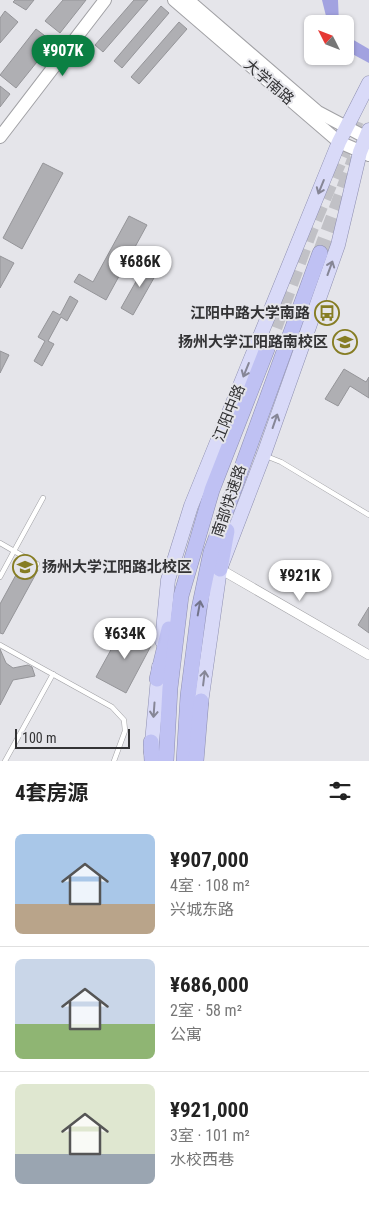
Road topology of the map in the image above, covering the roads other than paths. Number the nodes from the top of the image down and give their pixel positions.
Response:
1 (105, 0) edge
2 (174, 0) edge
3 (188, 0) edge
4 (369, 83) edge
5 (347, 129) junction
6 (368, 136) edge
7 (0, 137) edge
8 (339, 142) junction
9 (364, 154) edge
10 (320, 253) tunnel mouth
11 (267, 349) tunnel mouth
12 (276, 370) junction
13 (264, 454) junction
14 (212, 490) junction
15 (43, 498) dead end
16 (369, 515) edge
17 (0, 543) edge
18 (14, 551) junction
19 (37, 564) dead end
20 (220, 569) junction
21 (0, 578) edge
22 (0, 645) edge
23 (369, 655) edge
24 (52, 674) junction
25 (157, 679) junction
26 (200, 702) joint
27 (152, 742) joint
28 (5, 761) edge
29 (114, 761) edge
30 (151, 761) edge
31 (166, 761) edge
32 (184, 761) edge
33 (196, 761) edge

1 - 7 street
2 - 8 street, 大学南路
3 - 5 street, 大学南路
4 - 5 main road, 江阳中路
5 - 6 street, 大学南路
5 - 8 main road, 江阳中路
6 - 9 main road
8 - 9 street, 大学南路
8 -> 25 main road, 江阳中路
13 -> 9 main road
10 - 12 highway, 南部快速路
11 - 14 highway, 南部快速路
12 - 20 highway
32 -> 12 highway, 南部快速路
13 - 16 lane
13 - 20 main road
14 - 25 highway
14 - 31 highway, 南部快速路
15 - 18 lane
17 - 18 lane
18 - 19 lane
18 - 21 lane
20 - 23 street
26 -> 20 main road
22 - 24 lane
24 - 28 lane
24 - 29 lane
25 -> 27 main road, 江阳中路
26 - 33 highway
27 - 30 highway

